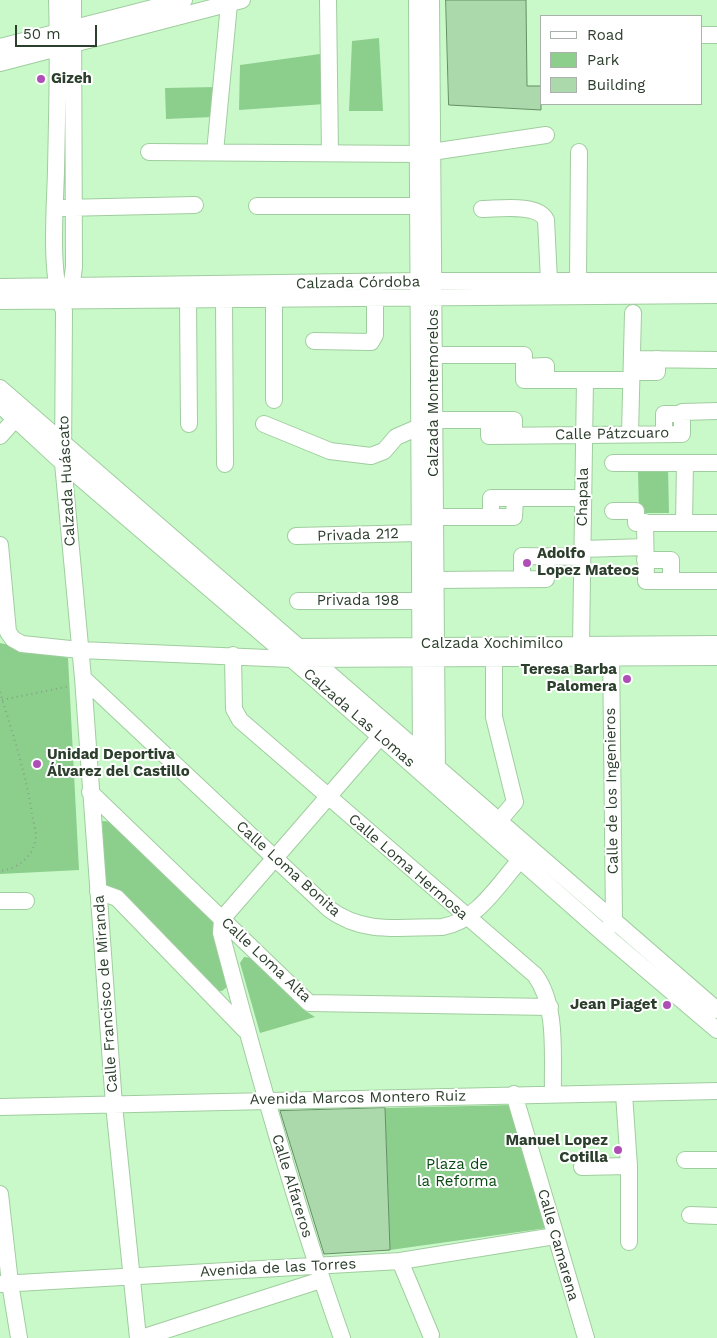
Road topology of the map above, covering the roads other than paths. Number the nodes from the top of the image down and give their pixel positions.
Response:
1 (57, 0) edge
2 (73, 0) edge
3 (184, 0) edge
4 (328, 0) edge
5 (417, 0) edge
6 (431, 0) edge
7 (235, 2) edge
8 (702, 35) edge
9 (717, 35) edge
10 (66, 39) junction
11 (424, 43) junction
12 (0, 47) edge
13 (0, 63) edge
14 (546, 135) dead end
15 (149, 152) dead end
16 (216, 152) junction
17 (579, 152) dead end
18 (330, 153) junction
19 (425, 153) junction
20 (196, 205) dead end
21 (258, 206) dead end
22 (418, 206) junction
23 (74, 207) junction
24 (55, 208) junction
25 (482, 209) dead end
26 (549, 281) junction
27 (578, 281) junction
28 (717, 281) edge
29 (0, 287) edge
30 (618, 288) junction
31 (426, 289) junction
32 (375, 290) junction
33 (252, 291) junction
34 (717, 295) edge
35 (64, 297) junction
36 (274, 298) junction
37 (188, 299) junction
38 (224, 299) junction
39 (0, 301) edge
40 (633, 313) dead end
41 (314, 340) dead end
42 (434, 355) junction
43 (717, 360) edge
44 (632, 370) junction
45 (426, 374) junction
46 (585, 380) junction
47 (0, 388) edge
48 (274, 400) dead end
49 (0, 405) edge
50 (717, 411) edge
51 (16, 418) junction
52 (435, 420) junction
53 (188, 424) dead end
54 (264, 424) dead end
55 (419, 428) junction
56 (584, 434) junction
57 (630, 434) junction
58 (0, 436) edge
59 (63, 442) junction
60 (63, 463) junction
61 (613, 463) dead end
62 (685, 463) junction
63 (717, 463) edge
64 (225, 464) dead end
65 (427, 484) junction
66 (583, 498) junction
67 (613, 511) dead end
68 (435, 517) junction
69 (645, 522) junction
70 (684, 523) junction
71 (717, 523) edge
72 (420, 533) junction
73 (296, 536) dead end
74 (0, 544) edge
75 (582, 553) junction
76 (645, 554) junction
77 (547, 556) junction
78 (522, 579) junction
79 (435, 580) junction
80 (717, 581) edge
81 (298, 601) dead end
82 (419, 601) junction
83 (581, 644) junction
84 (717, 644) edge
85 (80, 650) junction
86 (611, 651) junction
87 (428, 652) junction
88 (285, 653) junction
89 (233, 656) junction
90 (717, 657) edge
91 (314, 660) junction
92 (494, 660) junction
93 (83, 678) junction
94 (380, 736) junction
95 (421, 752) junction
96 (437, 767) junction
97 (421, 772) junction
98 (437, 787) junction
99 (90, 792) junction
100 (327, 797) junction
101 (494, 827) junction
102 (275, 858) junction
103 (520, 860) junction
104 (98, 891) junction
105 (0, 901) edge
106 (26, 901) dead end
107 (468, 918) junction
108 (222, 919) junction
109 (609, 928) junction
110 (550, 1007) junction
111 (717, 1010) edge
112 (717, 1030) edge
113 (247, 1032) junction
114 (717, 1091) edge
115 (553, 1093) junction
116 (514, 1094) junction
117 (624, 1094) junction
118 (266, 1100) junction
119 (114, 1105) junction
120 (0, 1107) edge
121 (685, 1160) dead end
122 (717, 1160) edge
123 (629, 1166) junction
124 (582, 1167) dead end
125 (0, 1194) edge
126 (690, 1216) dead end
127 (717, 1216) edge
128 (555, 1236) junction
129 (629, 1242) dead end
130 (400, 1260) junction
131 (319, 1273) junction
132 (132, 1276) junction
133 (5, 1284) edge
134 (431, 1335) dead end
135 (19, 1338) edge
136 (140, 1338) edge
137 (342, 1338) edge
138 (586, 1338) edge

1 - 10 street, Calzada Huáscato
2 - 10 street, Calzada Huáscato
3 - 10 street
4 - 18 street
5 - 11 street, Calzada Montemorelos
6 - 11 street, Calzada Montemorelos
7 - 10 street
7 - 16 street
8 - 9 street
10 - 12 street
10 - 13 street
10 - 23 street, Calzada Huáscato
10 - 24 street, Calzada Huáscato
11 - 19 street, Calzada Montemorelos
14 - 19 street
15 - 16 street
16 - 18 street
17 - 27 street
18 - 19 street
19 - 22 street, Calzada Montemorelos
19 - 31 street, Calzada Montemorelos
20 - 23 street
21 - 22 street
22 - 31 street, Calzada Montemorelos
23 - 24 street
23 - 35 street, Calzada Huáscato
24 - 35 street, Calzada Huáscato
25 - 26 street
26 - 27 street, Calzada Córdoba
26 - 31 street, Calzada Córdoba
27 - 30 street, Calzada Córdoba
28 - 30 street, Calzada Córdoba
29 - 35 street, Calzada Córdoba
30 - 31 street, Calzada Córdoba
30 - 34 street, Calzada Córdoba
31 - 32 street, Calzada Córdoba
31 - 42 street, Calzada Montemorelos
31 - 45 street, Calzada Montemorelos
32 - 33 street, Calzada Córdoba
32 - 36 street, Calzada Córdoba
32 - 41 street
33 - 35 street, Calzada Córdoba
33 - 36 street, Calzada Córdoba
33 - 38 street, Calzada Córdoba
35 - 37 street, Calzada Córdoba
35 - 39 street, Calzada Córdoba
35 - 59 street, Calzada Huáscato
36 - 48 street
37 - 38 street, Calzada Córdoba
37 - 53 street
38 - 64 street
40 - 44 street
42 - 45 street, Calzada Montemorelos
42 - 46 street
43 - 44 street
44 - 46 street
44 - 57 street
45 - 52 street, Calzada Montemorelos
45 - 55 street, Calzada Montemorelos
46 - 56 street, Chapala
47 - 59 street, Calzada Las Lomas
49 - 51 street, Calzada Las Lomas
50 - 57 street, Calle Pátzcuaro
51 - 58 street
51 - 60 street, Calzada Las Lomas
52 - 55 street
52 - 56 street, Calle Pátzcuaro
52 - 65 street, Calzada Montemorelos
54 - 55 street
55 - 65 street, Calzada Montemorelos
56 - 57 street, Calle Pátzcuaro
56 - 66 street, Chapala
59 - 60 street, Calzada Huáscato
59 - 88 street, Calzada Las Lomas
60 - 85 street, Calzada Huáscato
60 - 88 street, Calzada Las Lomas
61 - 62 street
62 - 63 street
62 - 70 street
65 - 68 street, Calzada Montemorelos
65 - 72 street, Calzada Montemorelos
66 - 68 street
66 - 75 street, Chapala
67 - 69 street
68 - 79 street, Calzada Montemorelos
69 - 70 street
69 - 76 street
70 - 71 street
72 - 73 street, Privada 212
72 - 82 street, Calzada Montemorelos
74 - 85 street, Calzada Xochimilco
75 - 76 street
75 - 77 street
75 - 83 street, Chapala
76 - 80 street
77 - 78 street
77 - 78 street
78 - 79 street
79 - 87 street, Calzada Montemorelos
81 - 82 street, Privada 198
82 - 87 street, Calzada Montemorelos
83 - 86 street, Calzada Xochimilco
83 - 87 street, Calzada Xochimilco
84 - 86 street, Calzada Xochimilco
85 - 89 street, Calzada Xochimilco
85 - 93 street, Calle Francisco de Miranda
86 - 90 street, Calzada Xochimilco
86 - 92 street, Calzada Xochimilco
86 - 109 street, Calle de los Ingenieros
87 - 88 street, Calzada Xochimilco
87 - 91 street, Calzada Xochimilco
87 - 92 street, Calzada Xochimilco
87 - 95 street, Calzada Montemorelos
87 - 96 street, Calzada Montemorelos
88 - 89 street, Calzada Xochimilco
88 - 91 street, Calzada Xochimilco
88 - 94 street, Calzada Las Lomas
89 - 100 street, Calle Loma Hermosa
91 - 95 street, Calzada Las Lomas
92 - 101 street
93 - 99 street, Calle Francisco de Miranda
93 - 102 street, Calle Loma Bonita
94 - 97 street, Calzada Las Lomas
94 - 100 street
95 - 96 street, Calzada Las Lomas
95 - 97 street, Calzada Montemorelos
96 - 98 street, Calzada Montemorelos
96 - 101 street, Calzada Las Lomas
97 - 98 street, Calzada Las Lomas
98 - 101 street, Calzada Las Lomas
99 - 104 street, Calle Francisco de Miranda
99 - 108 street, Calle Loma Alta
100 - 102 street
100 - 107 street, Calle Loma Hermosa
101 - 103 street, Calzada Las Lomas
101 - 109 street, Calzada Las Lomas
102 - 107 street, Calle Loma Bonita
102 - 108 street
103 - 107 street, Calle Loma Bonita
103 - 109 street, Calzada Las Lomas
104 - 113 street, Calle Alfareros
104 - 119 street, Calle Francisco de Miranda
105 - 106 street
107 - 110 street, Calle Loma Hermosa
108 - 110 street, Calle Loma Alta
108 - 113 street, Calle Alfareros
109 - 111 street, Calzada Las Lomas
109 - 112 street, Calzada Las Lomas
110 - 115 street, Calle Loma Hermosa
113 - 118 street, Calle Alfareros
114 - 117 street, Avenida Marcos Montero Ruiz
115 - 116 street, Avenida Marcos Montero Ruiz
115 - 117 street, Avenida Marcos Montero Ruiz
116 - 118 street, Avenida Marcos Montero Ruiz
116 - 128 street, Calle Camarena
117 - 123 street
118 - 119 street, Avenida Marcos Montero Ruiz
118 - 131 street, Calle Alfareros
119 - 120 street, Avenida Marcos Montero Ruiz
119 - 132 street, Calle Francisco de Miranda
121 - 122 street
123 - 124 street
123 - 129 street
125 - 133 street
126 - 127 street
128 - 130 street, Avenida de las Torres
128 - 138 street, Calle Camarena
130 - 131 street, Avenida de las Torres
130 - 134 street
131 - 132 street, Avenida de las Torres
131 - 136 street
131 - 137 street, Calle Alfareros
132 - 133 street, Avenida de las Torres
132 - 136 street, Calle Francisco de Miranda
133 - 135 street

